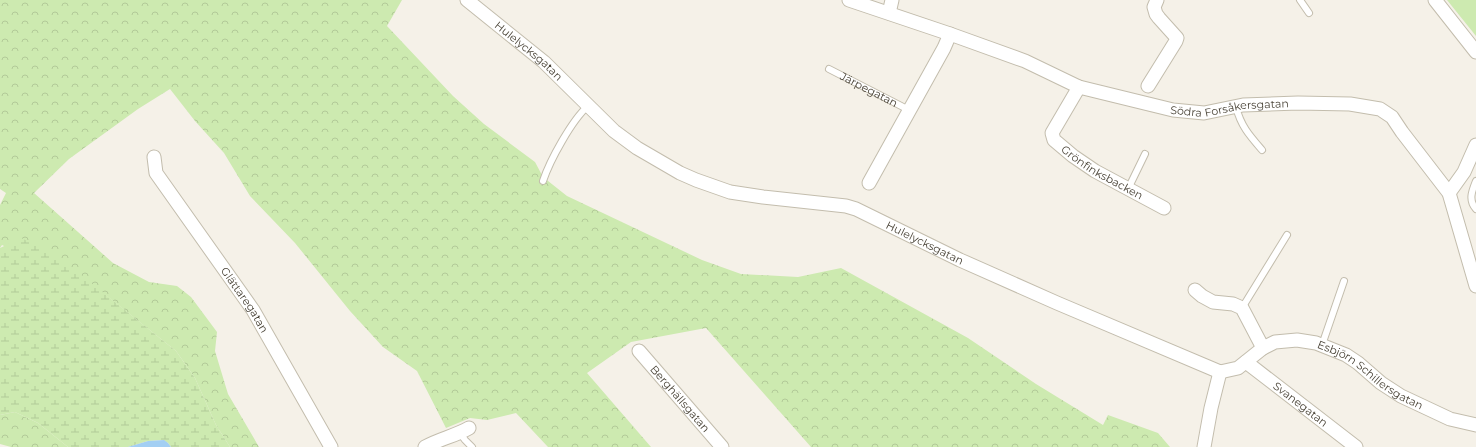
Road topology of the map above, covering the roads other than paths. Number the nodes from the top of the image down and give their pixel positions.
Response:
1 (467, 0) edge
2 (849, 0) edge
3 (892, 0) edge
4 (1157, 0) edge
5 (1300, 0) edge
6 (1434, 0) edge
7 (1309, 12) dead end
8 (889, 13) junction
9 (950, 34) junction
10 (1476, 52) edge
11 (829, 69) dead end
12 (1148, 86) dead end
13 (1079, 87) junction
14 (588, 106) junction
15 (1236, 107) junction
16 (909, 110) junction
17 (1476, 145) edge
18 (1262, 150) dead end
19 (1145, 154) dead end
20 (154, 157) dead end
21 (543, 181) dead end
22 (1476, 181) edge
23 (869, 183) dead end
24 (1128, 189) junction
25 (1449, 193) junction
26 (1164, 208) dead end
27 (1476, 209) edge
28 (1287, 235) dead end
29 (1344, 281) dead end
30 (1476, 286) edge
31 (1195, 290) dead end
32 (1242, 308) junction
33 (1325, 346) junction
34 (1263, 348) junction
35 (639, 350) dead end
36 (1246, 362) junction
37 (1220, 372) junction
38 (1476, 425) edge
39 (465, 430) joint
40 (331, 447) edge
41 (425, 447) edge
42 (472, 447) edge
43 (722, 447) edge
44 (1204, 447) edge
45 (1356, 447) edge

1 - 14 street, Hulelycksgatan
2 - 8 street, Södra Forsåkersgatan
3 - 8 street
4 - 12 street
5 - 7 lane
6 - 10 street
8 - 9 street, Södra Forsåkersgatan
9 - 13 street, Södra Forsåkersgatan
9 - 16 street, Järpegatan
11 - 16 lane, Järpegatan
13 - 15 street, Södra Forsåkersgatan
13 - 24 street, Grönfinksbacken
14 - 21 lane
14 - 37 street, Hulelycksgatan
15 - 18 lane
15 - 25 street, Södra Forsåkersgatan
16 - 23 street, Järpegatan
17 - 25 street
19 - 24 lane
20 - 40 street, Glättaregatan
22 - 27 lane
24 - 26 street, Grönfinksbacken
25 - 30 street, Södra Forsåkersgatan
28 - 32 lane
29 - 33 lane
31 - 32 street
32 - 34 street
33 - 34 street, Esbjörn Schillersgatan
33 - 38 street, Esbjörn Schillersgatan
34 - 36 street
35 - 43 street, Berghällsgatan
36 - 37 street
36 - 45 street, Svanegatan
37 - 44 street
39 - 41 street
39 - 42 lane

